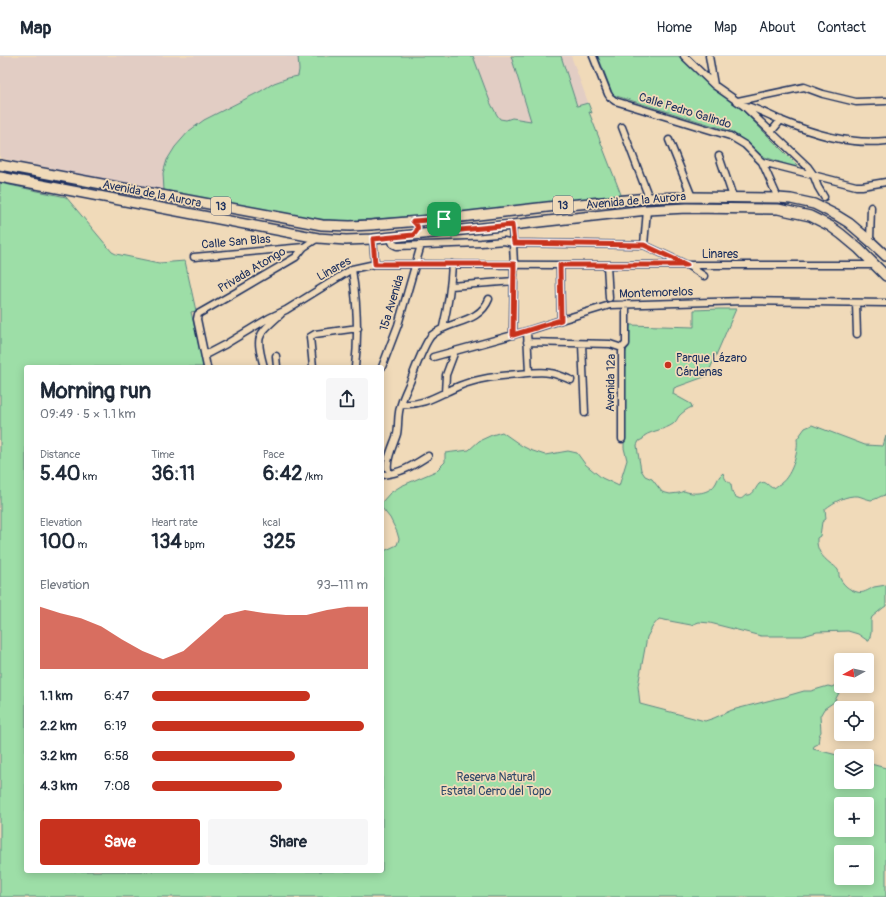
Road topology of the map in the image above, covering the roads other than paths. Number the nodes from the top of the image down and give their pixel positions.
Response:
1 (593, 56) edge
2 (684, 56) edge
3 (708, 56) edge
4 (714, 85) junction
5 (738, 101) junction
6 (886, 101) edge
7 (744, 106) junction
8 (781, 120) junction
9 (622, 128) dead end
10 (771, 132) junction
11 (669, 140) dead end
12 (886, 142) edge
13 (719, 156) dead end
14 (762, 162) junction
15 (0, 165) edge
16 (813, 174) junction
17 (0, 177) edge
18 (886, 182) edge
19 (692, 197) junction
20 (733, 197) junction
21 (824, 197) dead end
22 (649, 198) junction
23 (778, 198) junction
24 (871, 207) dead end
25 (647, 210) junction
26 (444, 219) junction
27 (413, 221) junction
28 (512, 225) junction
29 (440, 232) junction
30 (413, 235) junction
31 (390, 237) junction
32 (318, 238) junction
33 (373, 239) junction
34 (870, 241) junction
35 (514, 243) junction
36 (421, 245) junction
37 (644, 245) junction
38 (304, 247) junction
39 (886, 256) edge
40 (194, 257) dead end
41 (375, 264) junction
42 (416, 264) junction
43 (452, 264) junction
44 (514, 264) junction
45 (560, 265) junction
46 (607, 265) junction
47 (687, 265) junction
48 (875, 265) junction
49 (352, 269) junction
50 (704, 276) dead end
51 (886, 276) edge
52 (514, 281) junction
53 (451, 286) junction
54 (610, 298) dead end
55 (489, 299) dead end
56 (856, 303) junction
57 (886, 303) edge
58 (626, 304) junction
59 (286, 310) junction
60 (561, 320) junction
61 (443, 327) junction
62 (358, 328) junction
63 (527, 331) junction
64 (857, 334) dead end
65 (513, 335) junction
66 (527, 342) junction
67 (582, 344) junction
68 (622, 348) junction
69 (455, 351) junction
70 (205, 355) junction
71 (276, 356) dead end
72 (433, 357) dead end
73 (208, 365) edge
74 (264, 365) edge
75 (277, 365) edge
76 (313, 365) edge
77 (355, 365) edge
78 (383, 365) edge
79 (530, 373) junction
80 (571, 380) dead end
81 (445, 393) junction
82 (401, 404) junction
83 (585, 413) dead end
84 (622, 439) dead end
85 (428, 456) dead end
86 (388, 469) dead end
87 (384, 475) edge

1 - 14 street, Calle Pedro Galindo
2 - 4 street
3 - 4 street
4 - 5 street
5 - 6 street
5 - 7 street
7 - 8 street
7 - 10 street
8 - 10 street
8 - 12 street
9 - 22 street
10 - 16 street
11 - 19 street
13 - 20 street
14 - 16 street
14 - 23 street
15 - 27 main road, Avenida de la Aurora / 13
16 - 18 street
16 - 21 street
17 - 32 main road, Avenida de la Aurora / 13
19 - 20 main road, Avenida de la Aurora / 13
19 - 22 main road, Avenida de la Aurora / 13
20 - 23 main road, Avenida de la Aurora / 13
22 - 26 main road, Avenida de la Aurora / 13
23 - 34 main road, 13
24 - 34 street
25 - 28 main road, Avenida de la Aurora / 13
25 - 37 street
25 - 48 main road, Avenida de la Aurora / 13
26 - 27 main road, Avenida de la Aurora / 13
26 - 29 main road
27 - 30 main road
28 - 29 main road, Avenida de la Aurora / 13
28 - 35 street
29 - 30 main road, Avenida de la Aurora / 13
30 - 31 main road, Avenida de la Aurora / 13
31 - 33 main road, Avenida de la Aurora / 13
31 - 36 street
32 - 33 main road, Avenida de la Aurora / 13
32 - 38 street, Privada Atongo
33 - 41 street
34 - 39 main road, 13
35 - 36 street
35 - 37 street
35 - 44 street
36 - 42 street, 15a Avenida
37 - 47 street
38 - 40 street, Calle San Blas
38 - 70 street, Privada Atongo
41 - 42 street, Linares
41 - 49 street, Linares
42 - 43 street, Linares
42 - 78 street, 15a Avenida
43 - 44 street, Linares
43 - 53 street
44 - 45 street, Linares
44 - 52 street
45 - 46 street, Linares
45 - 60 street
46 - 47 street, Linares
46 - 54 street
47 - 48 street, Linares
47 - 50 street
48 - 51 main road, 13
49 - 59 street, Linares
49 - 62 street
52 - 53 street
52 - 65 street
53 - 61 street
55 - 61 street
56 - 57 street, Montemorelos
56 - 58 street, Montemorelos
56 - 64 street
58 - 60 street, Montemorelos
58 - 68 street, Avenida 12a
59 - 70 street, Linares
59 - 74 street
60 - 63 street, Montemorelos
61 - 82 street
62 - 76 street
62 - 77 street
63 - 65 street, Montemorelos
63 - 66 street
65 - 69 street, Montemorelos
66 - 67 street
66 - 79 street
67 - 68 street
67 - 83 street
68 - 84 street, Avenida 12a
69 - 72 street, Montemorelos
69 - 81 street
70 - 73 street
71 - 75 street
79 - 80 street
79 - 81 street
81 - 82 street
82 - 86 street
85 - 87 street

